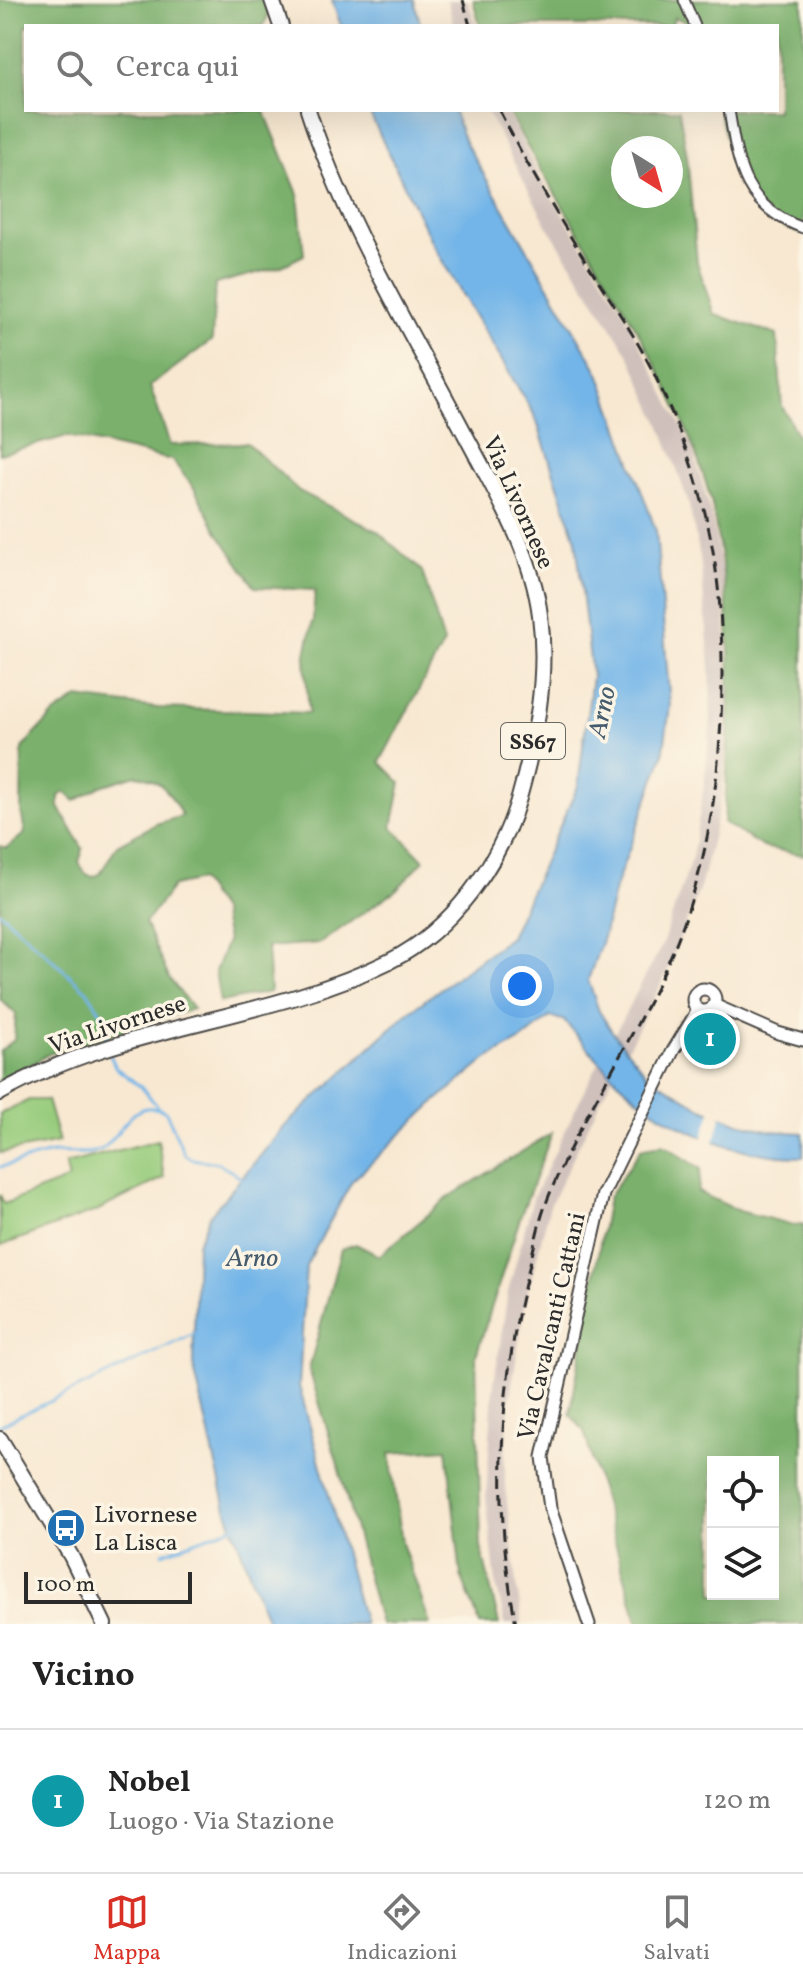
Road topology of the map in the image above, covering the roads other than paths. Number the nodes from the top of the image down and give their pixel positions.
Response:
1 (272, 0) edge
2 (684, 0) edge
3 (280, 24) edge
4 (694, 24) edge
5 (309, 112) edge
6 (729, 112) edge
7 (803, 228) edge
8 (714, 1005) junction
9 (698, 1010) junction
10 (803, 1040) edge
11 (0, 1093) edge
12 (0, 1439) edge
13 (104, 1624) edge
14 (589, 1624) edge

1 - 3 main road
2 - 4 street
5 - 11 main road, Via Livornese / SS67
6 - 7 street
8 - 9 street
8 - 9 street
8 - 10 street
9 - 14 street, Via Cavalcanti Cattani
12 - 13 main road

